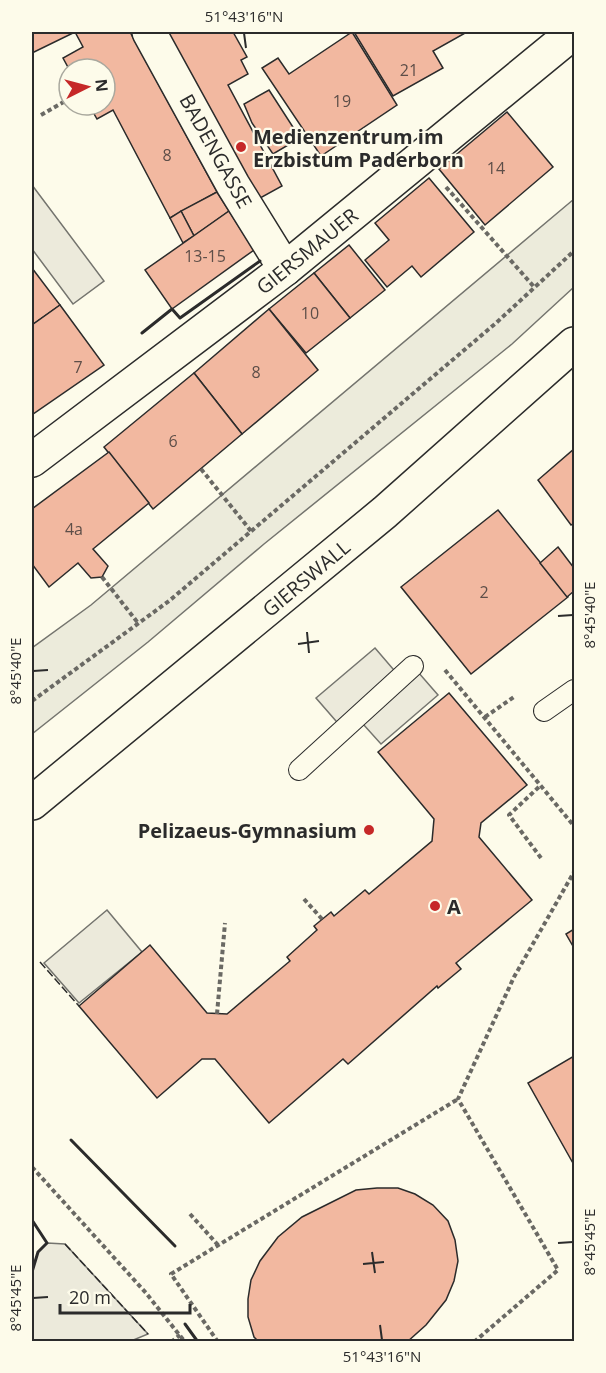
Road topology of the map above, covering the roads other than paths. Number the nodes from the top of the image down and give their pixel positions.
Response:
1 (149, 32) edge
2 (574, 32) edge
3 (285, 269) junction
4 (574, 344) edge
5 (32, 460) edge
6 (413, 666) road end
7 (574, 690) edge
8 (544, 711) dead end
9 (299, 770) dead end
10 (32, 803) edge

1 - 3 street, BADENGASSE
2 - 3 street, GIERSMAUER
3 - 5 street, GIERSMAUER
4 - 10 street, GIERSWALL
6 - 9 lane
7 - 8 lane

